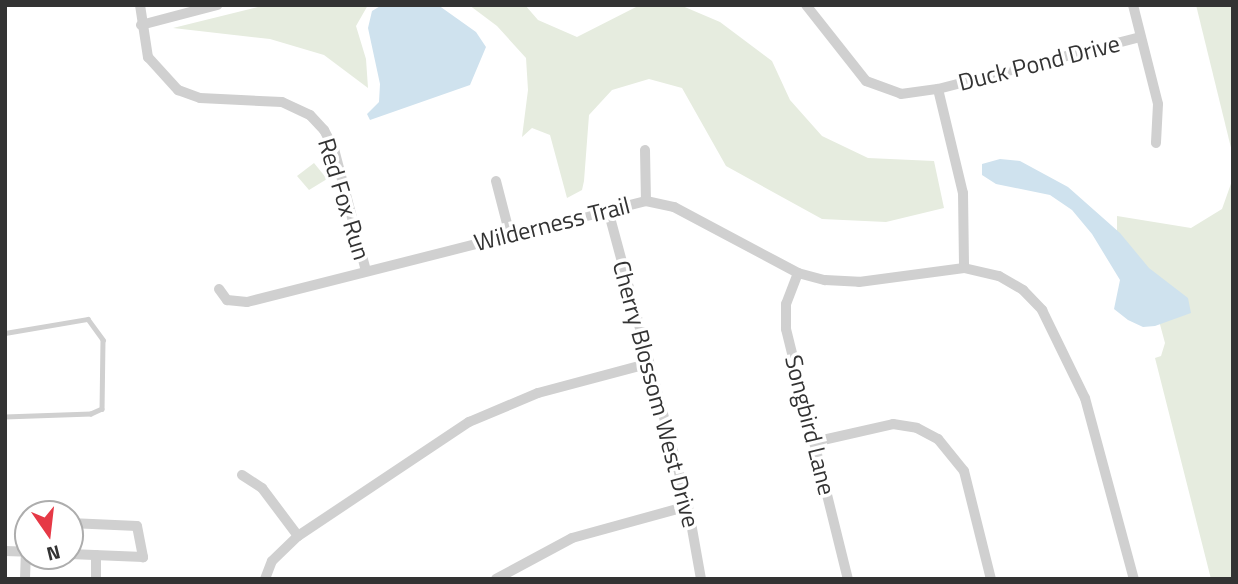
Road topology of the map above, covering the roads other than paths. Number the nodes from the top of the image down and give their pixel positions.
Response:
1 (140, 5) edge
2 (217, 5) edge
3 (806, 5) edge
4 (1133, 5) edge
5 (141, 25) junction
6 (1140, 37) junction
7 (938, 89) junction
8 (1156, 143) dead end
9 (645, 150) dead end
10 (496, 181) dead end
11 (646, 201) junction
12 (608, 210) junction
13 (510, 235) junction
14 (964, 268) junction
15 (366, 271) junction
16 (798, 273) junction
17 (219, 289) dead end
18 (5, 333) edge
19 (647, 364) junction
20 (5, 417) edge
21 (814, 442) junction
22 (242, 475) dead end
23 (688, 506) junction
24 (84, 524) edge
25 (298, 536) junction
26 (84, 555) edge
27 (96, 555) junction
28 (96, 579) edge
29 (265, 579) edge
30 (496, 579) edge
31 (701, 579) edge
32 (848, 579) edge
33 (991, 579) edge
34 (1134, 579) edge

1 - 5 street, Red Fox Run
2 - 5 street
3 - 7 street, Duck Pond Drive
4 - 6 street
5 - 15 street, Red Fox Run
6 - 7 street, Duck Pond Drive
6 - 8 street
7 - 14 street
9 - 11 street
10 - 13 street
11 - 12 street, Wilderness Trail
11 - 16 street, Wilderness Trail
12 - 13 street, Wilderness Trail
12 - 19 street, Cherry Blossom West Drive
13 - 15 street, Wilderness Trail
14 - 16 street, Wilderness Trail
14 - 34 street, Wilderness Trail
15 - 17 street, Wilderness Trail
16 - 21 street, Songbird Lane
18 - 20 lane
19 - 23 street, Cherry Blossom West Drive
19 - 25 street
21 - 32 street, Songbird Lane
21 - 33 street
22 - 25 street
23 - 30 street
23 - 31 street, Cherry Blossom West Drive
24 - 27 street
25 - 29 street
26 - 27 street
27 - 28 street

